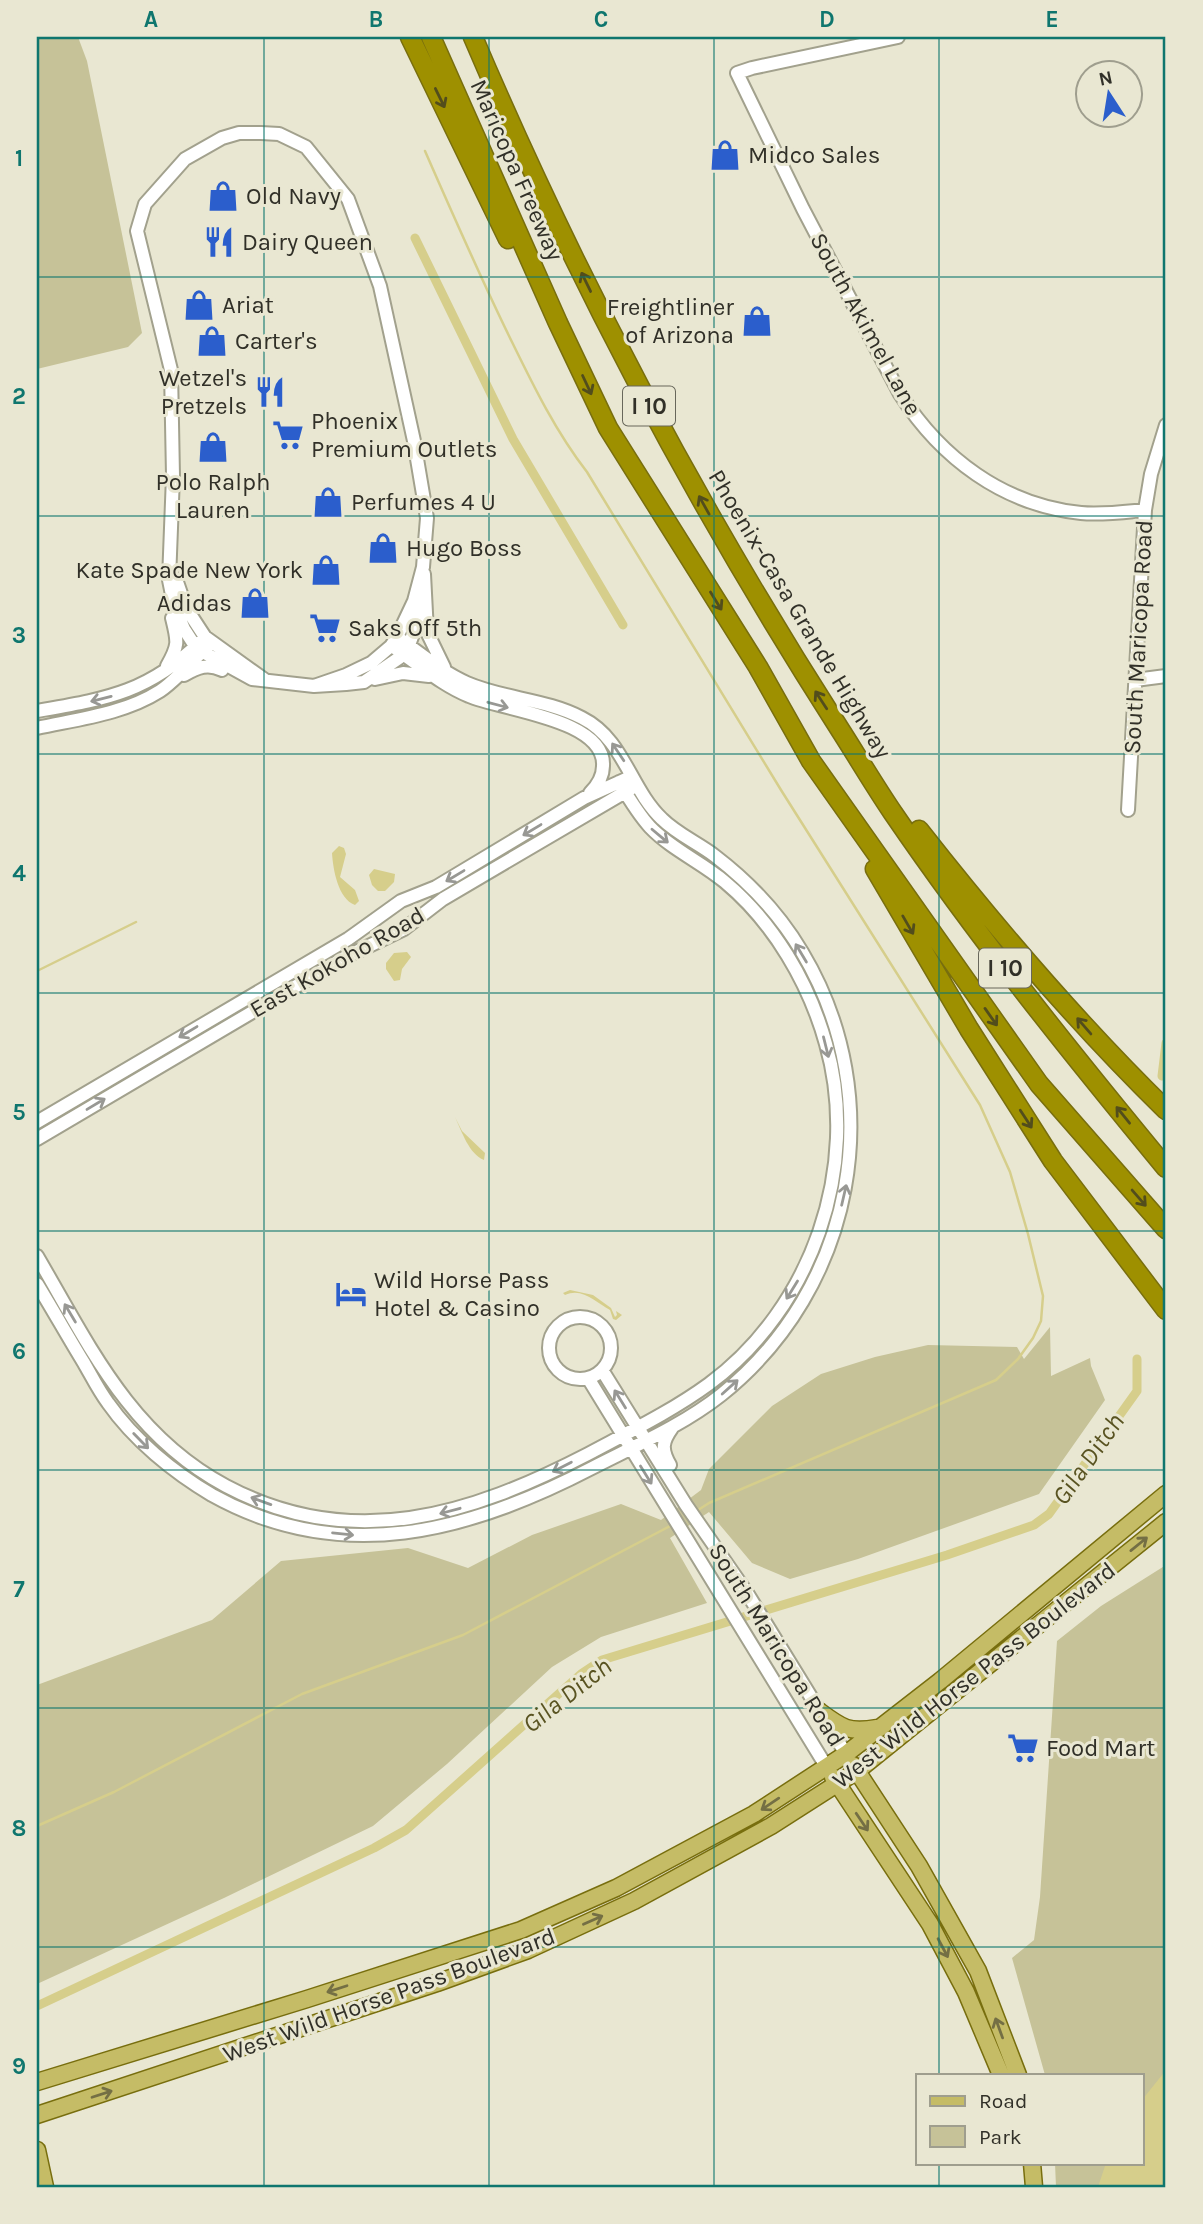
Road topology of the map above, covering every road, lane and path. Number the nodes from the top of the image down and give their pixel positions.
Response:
1 (410, 37) edge
2 (431, 37) edge
3 (473, 37) edge
4 (898, 37) edge
5 (558, 323) junction
6 (1166, 425) edge
7 (1145, 510) junction
8 (170, 558) junction
9 (423, 567) junction
10 (169, 580) junction
11 (425, 601) junction
12 (394, 642) junction
13 (203, 644) junction
14 (406, 650) junction
15 (242, 673) junction
16 (162, 674) junction
17 (1166, 676) edge
18 (436, 678) junction
19 (266, 680) junction
20 (1135, 680) junction
21 (364, 682) junction
22 (463, 682) junction
23 (314, 686) junction
24 (164, 688) junction
25 (37, 711) edge
26 (37, 728) edge
27 (858, 757) junction
28 (811, 761) junction
29 (635, 780) junction
30 (622, 787) junction
31 (584, 798) junction
32 (1128, 810) dead end
33 (430, 889) junction
34 (437, 903) junction
35 (808, 979) junction
36 (247, 998) junction
37 (254, 1011) junction
38 (1166, 1110) edge
39 (37, 1122) edge
40 (37, 1139) edge
41 (1166, 1168) edge
42 (1166, 1229) edge
43 (809, 1255) junction
44 (37, 1256) edge
45 (823, 1261) junction
46 (37, 1283) edge
47 (1166, 1310) edge
48 (601, 1370) junction
49 (588, 1378) junction
50 (674, 1425) junction
51 (638, 1427) junction
52 (622, 1436) junction
53 (645, 1440) junction
54 (630, 1448) junction
55 (1166, 1494) edge
56 (499, 1495) junction
57 (485, 1500) junction
58 (686, 1505) junction
59 (503, 1509) junction
60 (489, 1514) junction
61 (1166, 1522) edge
62 (819, 1711) junction
63 (879, 1728) junction
64 (846, 1754) junction
65 (826, 1766) junction
66 (857, 1771) junction
67 (837, 1784) junction
68 (926, 1878) junction
69 (909, 1889) junction
70 (983, 1984) junction
71 (966, 1992) junction
72 (1001, 2074) edge
73 (1018, 2074) edge
74 (37, 2082) edge
75 (37, 2115) edge
76 (37, 2150) edge
77 (1032, 2164) edge
78 (45, 2187) edge
79 (1034, 2187) edge

1 -> 5 highway
2 - 5 highway, Maricopa Freeway / I 10
27 -> 3 highway, Phoenix-Casa Grande Highway / I 10
4 - 7 street, South Akimel Lane
5 -> 28 highway, I 10
6 - 7 street, South Maricopa Road
7 - 20 street, South Maricopa Road
8 - 9 street
8 - 10 street
8 - 13 street
9 - 11 street
9 - 12 street
10 - 13 street
10 - 16 street
11 - 14 street
11 - 22 street
12 - 14 street
12 - 23 street
13 - 15 street
13 - 16 street
13 - 19 street
13 - 24 street
14 - 18 street
14 - 21 street
14 - 22 street
15 - 19 street
15 - 24 street
16 -> 25 street
17 - 20 street
18 - 21 street
18 -> 31 street
19 - 23 street
20 - 32 street, South Maricopa Road
21 - 23 street
29 -> 22 street
24 - 26 street
38 -> 27 highway
41 -> 27 highway, Phoenix-Casa Grande Highway / I 10
28 -> 42 highway, I 10
28 -> 47 highway
29 - 30 street, East Kokoho Road
35 -> 29 street
30 - 31 street, East Kokoho Road
30 - 34 street, East Kokoho Road
30 -> 35 street
31 -> 33 street, East Kokoho Road
33 - 34 street
33 - 36 street, East Kokoho Road
34 - 37 street, East Kokoho Road
35 -> 43 street
45 -> 35 street
36 - 37 street
36 -> 39 street, East Kokoho Road
40 -> 37 street, East Kokoho Road
43 - 45 street
43 -> 51 street
57 -> 44 street
50 -> 45 street
46 -> 60 street
48 - 49 street
48 - 49 street
51 -> 48 street, South Maricopa Road
49 - 52 street, South Maricopa Road
50 - 53 street
50 - 58 street
51 - 52 street
51 - 53 street, South Maricopa Road
52 - 54 street, South Maricopa Road
52 -> 56 street
53 - 54 street
53 - 58 street, South Maricopa Road
54 - 59 street
54 -> 65 street, South Maricopa Road
55 - 63 main road, West Wild Horse Pass Boulevard
56 - 57 street
56 - 59 street
57 - 60 street
58 - 62 street, South Maricopa Road
59 - 60 street
66 -> 61 main road, West Wild Horse Pass Boulevard
62 - 63 main road
62 - 64 street, South Maricopa Road
63 - 64 main road, West Wild Horse Pass Boulevard
64 - 65 main road, West Wild Horse Pass Boulevard
64 - 66 main road, South Maricopa Road
65 - 67 main road, South Maricopa Road
65 -> 74 main road, West Wild Horse Pass Boulevard
66 - 67 main road, West Wild Horse Pass Boulevard
66 - 68 main road, South Maricopa Road
67 -> 69 main road, South Maricopa Road
75 -> 67 main road, West Wild Horse Pass Boulevard
68 - 69 main road
68 - 70 main road, South Maricopa Road
69 -> 71 main road, South Maricopa Road
70 - 71 main road
73 -> 70 main road, South Maricopa Road
71 - 72 main road, South Maricopa Road
76 - 78 main road
77 - 79 main road

